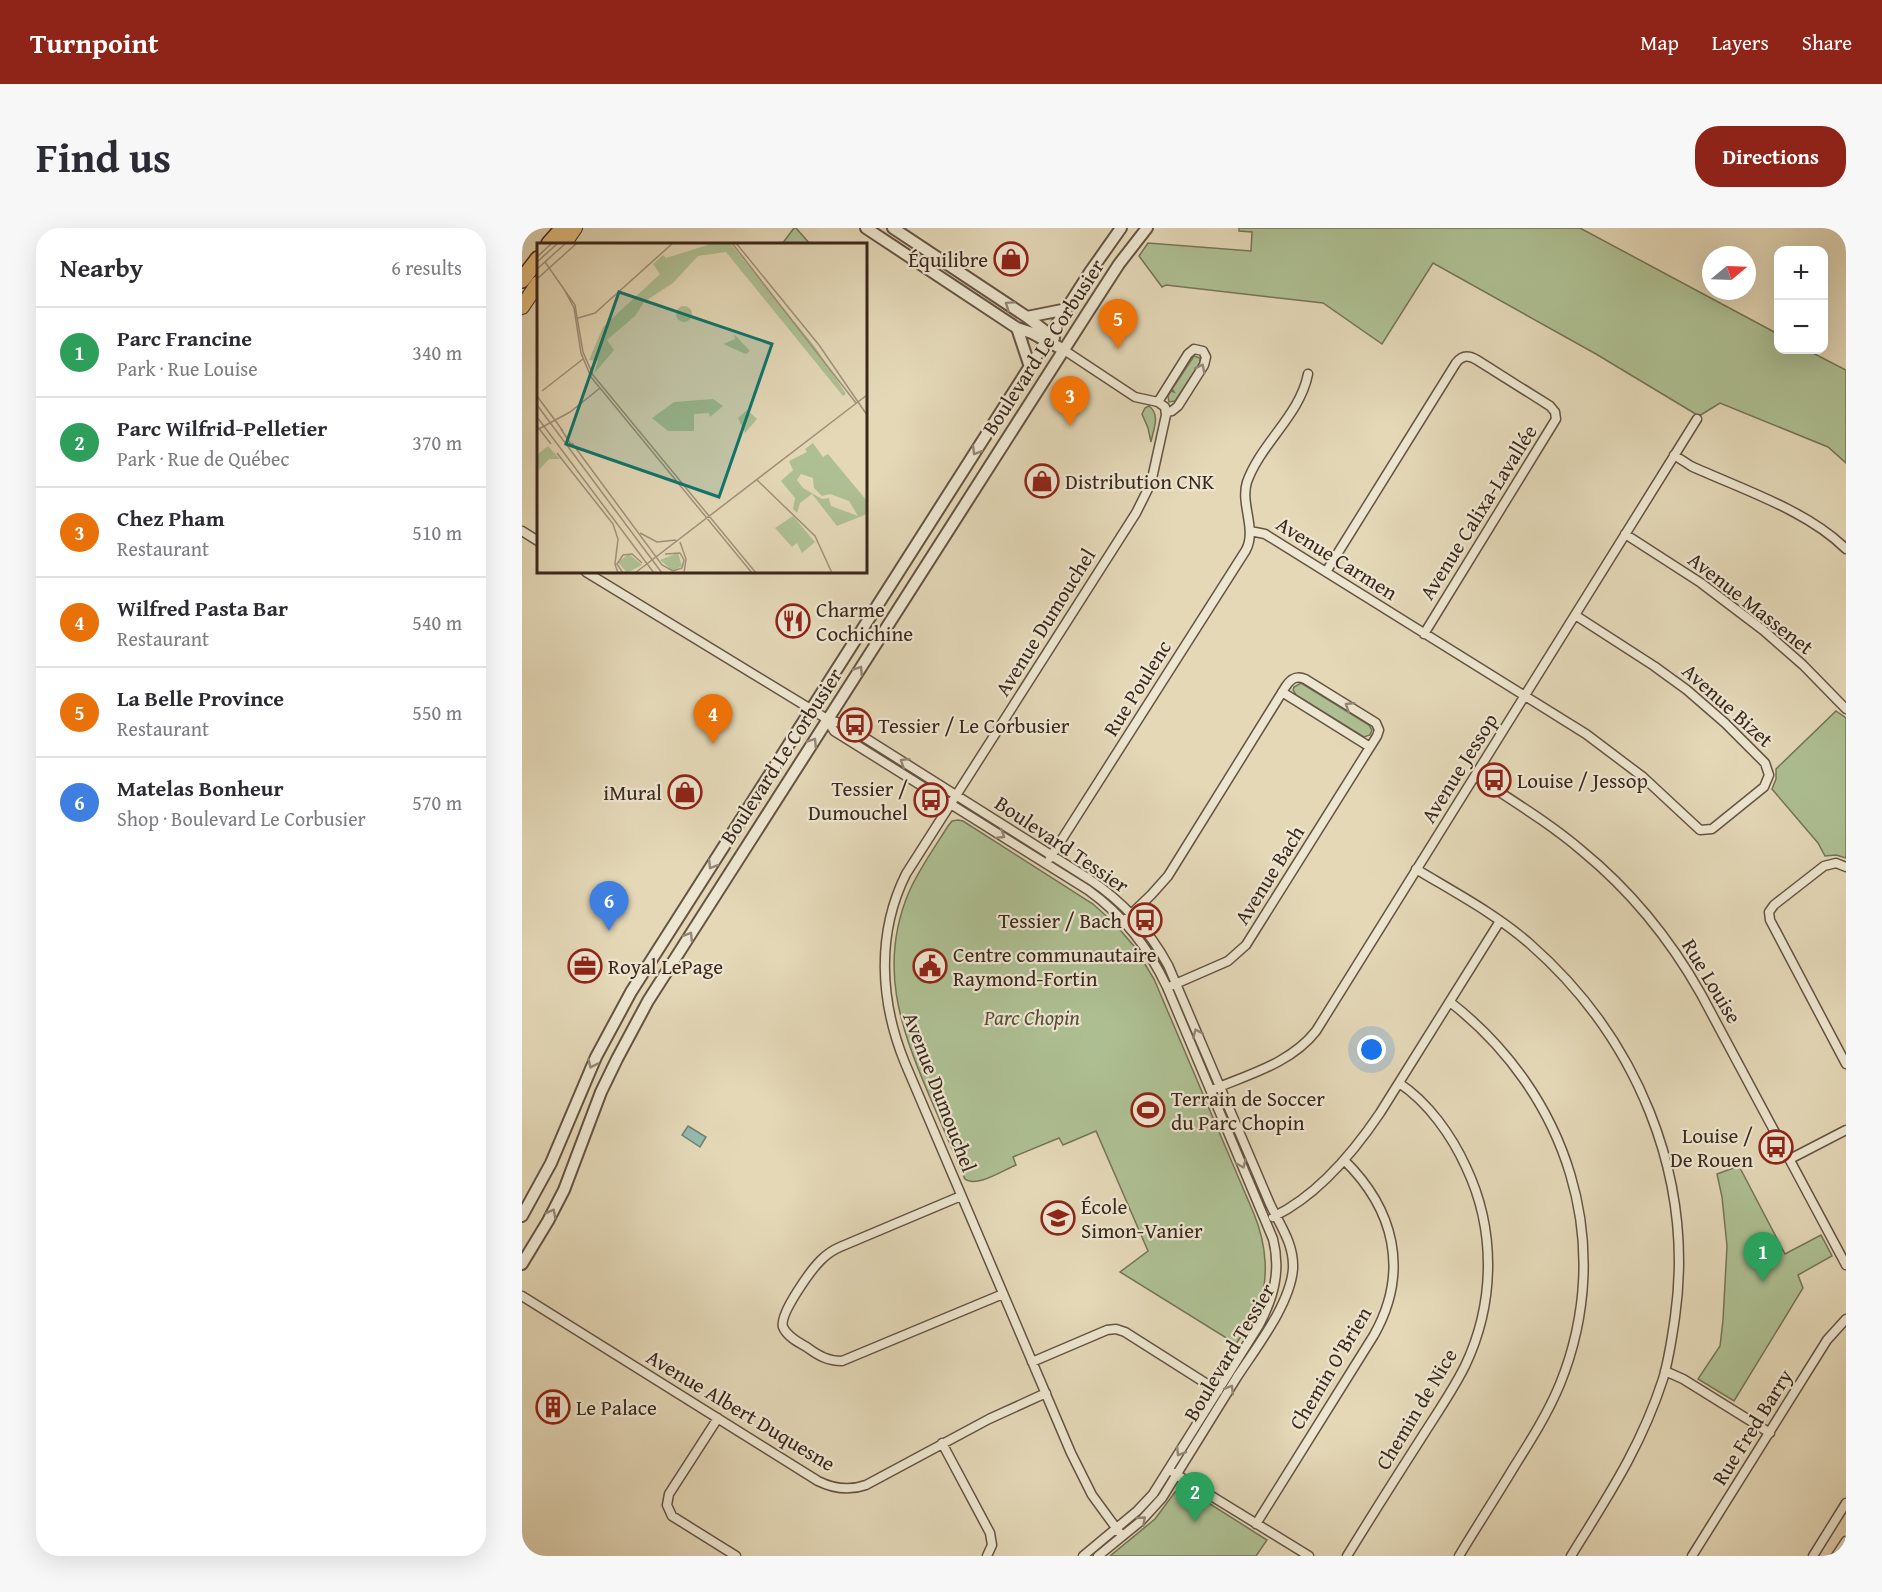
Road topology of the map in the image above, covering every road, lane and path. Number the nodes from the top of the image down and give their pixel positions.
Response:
1 (562, 228) edge
2 (574, 228) edge
3 (866, 228) edge
4 (893, 228) edge
5 (1121, 228) edge
6 (1147, 228) edge
7 (550, 243) edge
8 (565, 243) edge
9 (537, 260) edge
10 (522, 280) edge
11 (537, 284) edge
12 (522, 307) edge
13 (1067, 309) junction
14 (1027, 317) junction
15 (1017, 328) junction
16 (1048, 338) junction
17 (1064, 350) junction
18 (1030, 367) junction
19 (1308, 374) dead end
20 (1158, 402) junction
21 (1166, 412) junction
22 (1697, 419) dead end
23 (1674, 455) junction
24 (522, 531) edge
25 (1250, 531) junction
26 (1625, 534) junction
27 (537, 541) edge
28 (1846, 549) edge
29 (1326, 572) junction
30 (588, 573) edge
31 (1575, 615) junction
32 (1424, 634) junction
33 (1282, 692) junction
34 (1526, 696) junction
35 (810, 709) junction
36 (1846, 709) edge
37 (827, 720) junction
38 (1370, 747) junction
39 (1475, 776) junction
40 (957, 795) junction
41 (951, 804) junction
42 (1049, 859) junction
43 (1846, 867) edge
44 (1416, 869) junction
45 (1127, 917) junction
46 (1500, 921) junction
47 (1176, 983) junction
48 (1167, 987) junction
49 (1450, 1002) junction
50 (1846, 1064) edge
51 (1399, 1083) junction
52 (1215, 1089) junction
53 (1846, 1130) edge
54 (1790, 1159) junction
55 (1344, 1160) junction
56 (962, 1196) junction
57 (522, 1216) edge
58 (1276, 1216) junction
59 (1266, 1220) junction
60 (522, 1264) edge
61 (1846, 1265) edge
62 (1003, 1294) junction
63 (522, 1296) edge
64 (1846, 1319) edge
65 (1032, 1362) junction
66 (1665, 1371) junction
67 (1218, 1391) junction
68 (1046, 1393) junction
69 (718, 1418) junction
70 (1770, 1432) junction
71 (942, 1443) junction
72 (1173, 1472) junction
73 (1846, 1503) edge
74 (1256, 1524) junction
75 (1119, 1532) junction
76 (1846, 1541) edge
77 (736, 1556) edge
78 (987, 1556) edge
79 (1083, 1556) edge
80 (1098, 1556) edge
81 (1308, 1556) edge
82 (1347, 1556) edge
83 (1459, 1556) edge
84 (1571, 1556) edge
85 (1692, 1556) edge
86 (1813, 1556) edge
87 (1836, 1556) edge

1 - 7 highway
2 - 8 main road
3 - 15 street
14 -> 4 street
5 - 13 street, Boulevard Le Corbusier
6 - 17 street, Boulevard Le Corbusier
9 - 10 highway
11 - 12 main road
13 - 14 street
13 - 16 street, Boulevard Le Corbusier
14 - 16 street
15 - 16 street
15 - 18 street
16 - 17 street
16 - 18 street, Boulevard Le Corbusier
17 - 20 street
37 -> 17 street, Boulevard Le Corbusier
18 -> 35 street, Boulevard Le Corbusier
19 - 25 street
20 - 21 street
21 -> 20 street
21 - 40 street, Avenue Dumouchel
22 - 23 street, Avenue Jessop
23 - 26 street, Avenue Jessop
23 - 28 street
24 - 27 street
25 - 29 street, Avenue Carmen
25 - 42 street, Rue Poulenc
26 - 31 street, Avenue Jessop
26 - 36 street, Avenue Massenet
29 - 32 street, Avenue Carmen
29 - 32 street, Avenue Calixa-Lavallée
30 - 35 street, Boulevard Tessier
31 - 34 street, Avenue Jessop
31 - 34 street, Avenue Bizet
32 - 34 street, Avenue Carmen
33 - 38 street
38 -> 33 street, Avenue Bach
33 - 45 street, Avenue Bach
34 - 39 street, Avenue Jessop
35 - 37 street, Boulevard Tessier
35 -> 57 street, Boulevard Le Corbusier
40 -> 37 street, Boulevard Tessier
37 - 41 street, Boulevard Tessier
60 -> 37 street, Boulevard Le Corbusier
38 - 47 street, Avenue Bach
39 - 44 street, Avenue Jessop
39 - 54 street, Rue Louise
40 - 41 street, Avenue Dumouchel
40 - 42 street, Boulevard Tessier
41 -> 42 street, Boulevard Tessier
41 - 56 street, Avenue Dumouchel
42 - 45 street, Boulevard Tessier
43 - 50 street
44 - 46 street
44 - 52 street, Avenue Jessop
45 - 47 street, Boulevard Tessier
45 - 48 street, Boulevard Tessier
46 - 49 street
46 - 66 street
47 - 48 street, Avenue Bach
52 -> 47 street, Boulevard Tessier
48 - 52 street, Boulevard Tessier
49 - 51 street
49 - 83 street
51 - 55 street
51 - 82 street, Chemin de Nice
52 - 58 street, Boulevard Tessier
52 -> 59 street, Boulevard Tessier
53 - 54 street
54 - 61 street, Rue Louise
55 - 58 street
55 - 74 street, Chemin O'Brien
56 - 62 street, Avenue Dumouchel
56 - 62 street
58 - 59 street
72 -> 58 street, Boulevard Tessier
59 - 67 street, Boulevard Tessier
62 - 65 street, Avenue Dumouchel
63 - 69 street, Avenue Albert Duquesne
64 - 70 street, Rue Fred Barry
65 - 67 street
65 - 68 street, Avenue Dumouchel
66 - 70 street
66 - 84 street
67 -> 72 street, Boulevard Tessier
68 - 71 street, Avenue Albert Duquesne
68 - 75 street, Avenue Dumouchel
69 - 71 street, Avenue Albert Duquesne
69 - 77 street
70 - 85 street, Rue Fred Barry
71 - 78 street
72 - 74 street
72 - 75 street, Boulevard Tessier
73 - 86 street
74 - 81 street
75 - 79 street, Boulevard Tessier
75 - 80 street, Boulevard Tessier
76 - 87 street

